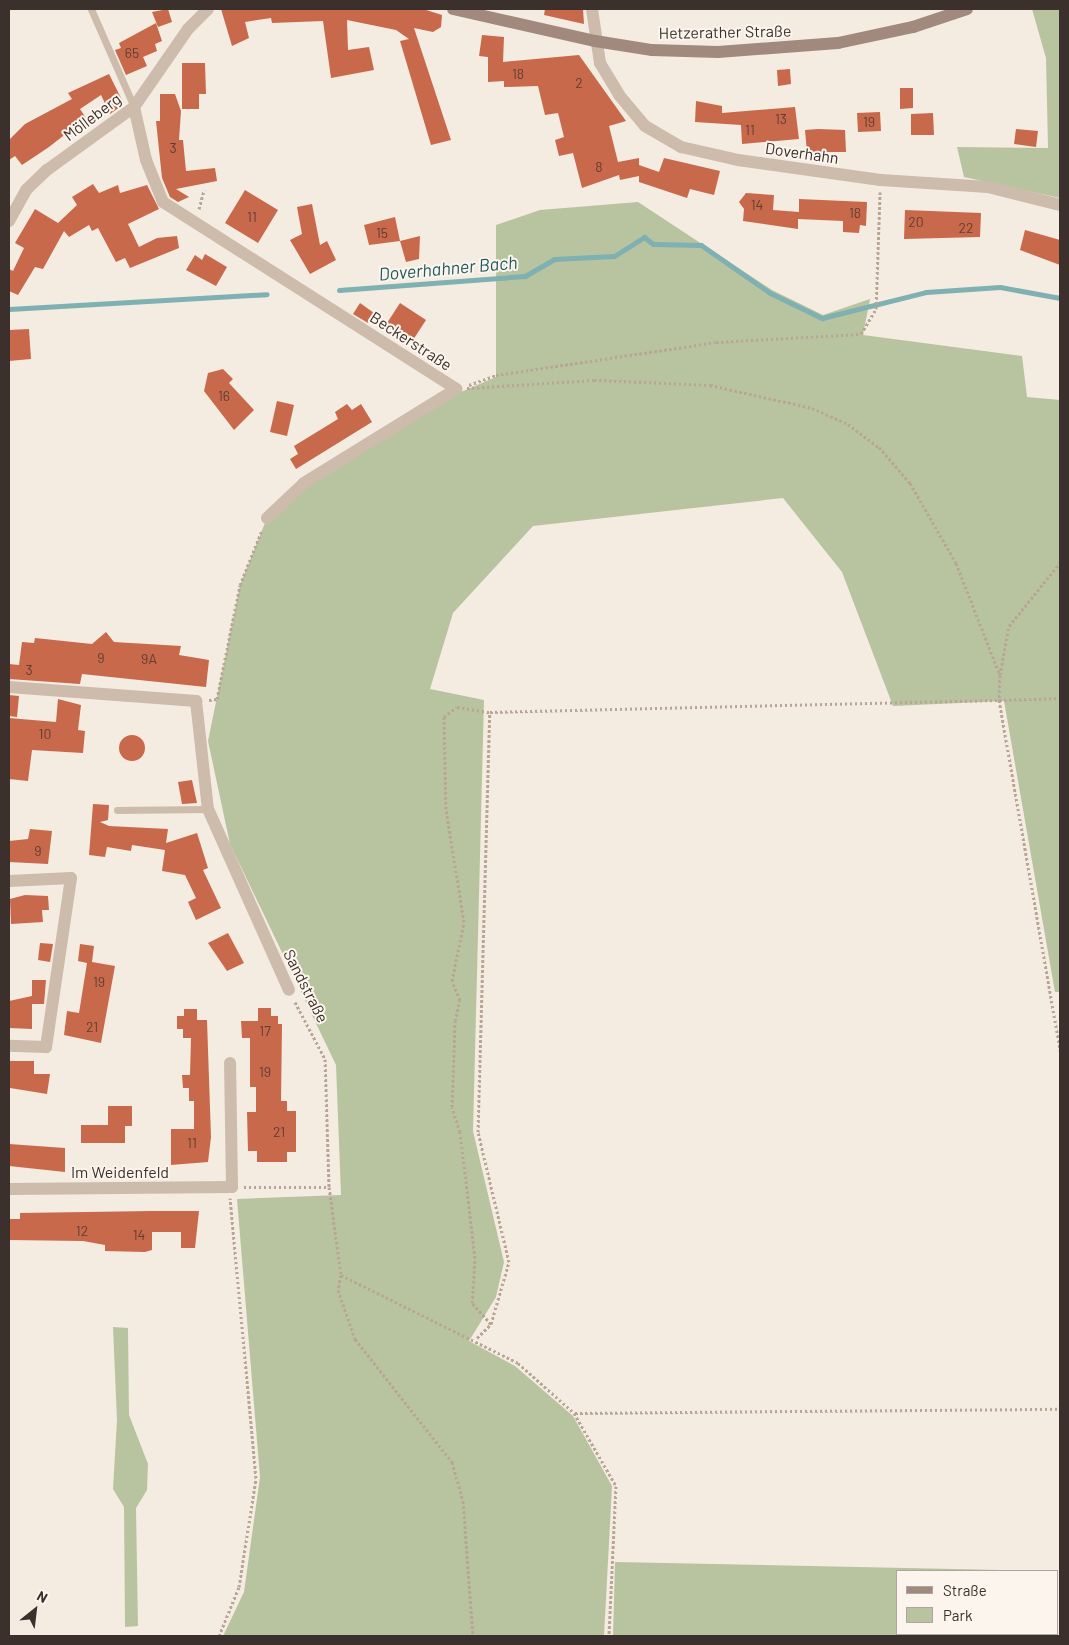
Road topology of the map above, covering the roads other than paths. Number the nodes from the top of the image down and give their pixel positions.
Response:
1 (91, 9) edge
2 (208, 9) edge
3 (453, 9) edge
4 (592, 9) edge
5 (967, 9) edge
6 (595, 41) junction
7 (134, 107) junction
8 (1060, 205) edge
9 (9, 221) edge
10 (267, 518) road end
11 (9, 687) edge
12 (208, 809) junction
13 (117, 810) dead end
14 (9, 881) edge
15 (289, 990) road end
16 (9, 1046) edge
17 (230, 1063) dead end
18 (9, 1189) edge

1 - 7 lane
2 - 7 street, Mölleberg
3 - 6 street, Hetzerather Straße
4 - 6 street, Doverhahn
5 - 6 street, Hetzerather Straße
6 - 8 street, Doverhahn
7 - 9 street, Mölleberg
7 - 10 street, Beckerstraße
11 - 12 street, Sandstraße
12 - 13 lane
12 - 15 street, Sandstraße
14 - 16 street
17 - 18 street, Im Weidenfeld

